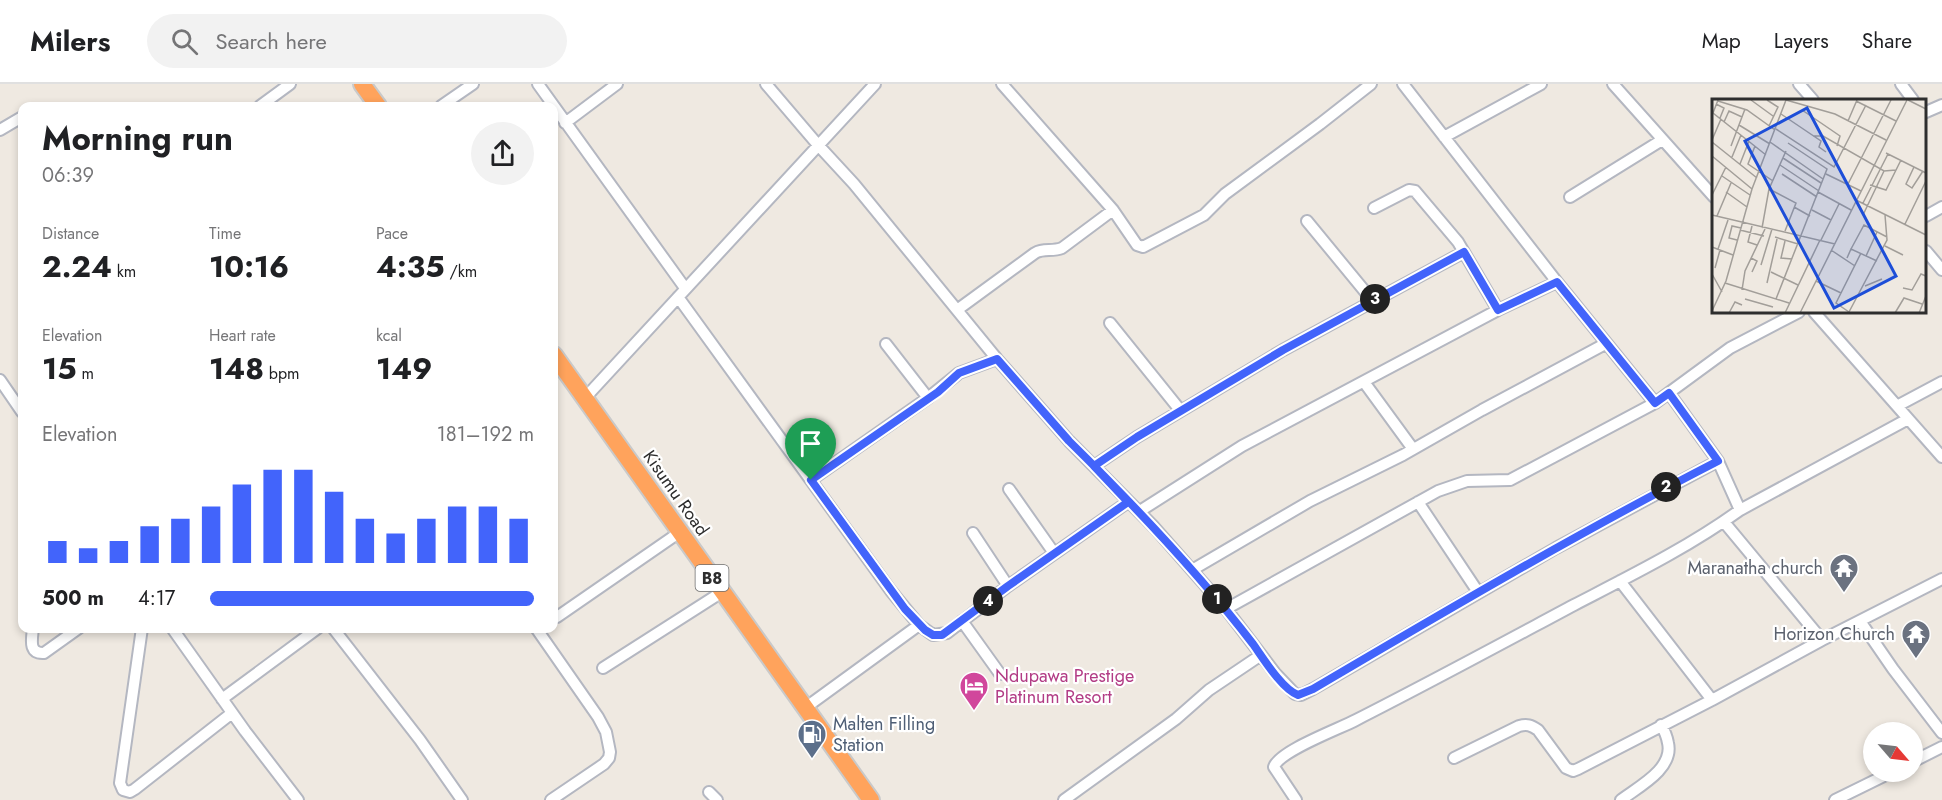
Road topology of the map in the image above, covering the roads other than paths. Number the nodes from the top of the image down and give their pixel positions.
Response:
1 (290, 84) edge
2 (362, 84) edge
3 (472, 84) edge
4 (538, 84) edge
5 (617, 84) edge
6 (766, 84) edge
7 (875, 84) edge
8 (1002, 84) edge
9 (1371, 84) edge
10 (1403, 84) edge
11 (1541, 84) edge
12 (1613, 84) edge
13 (1799, 84) edge
14 (1901, 84) edge
15 (1812, 99) edge
16 (1912, 99) edge
17 (265, 102) edge
18 (375, 102) edge
19 (447, 102) edge
20 (550, 102) edge
21 (1942, 105) edge
22 (1927, 112) edge
23 (558, 113) edge
24 (18, 119) edge
25 (565, 123) junction
26 (0, 130) edge
27 (1444, 137) junction
28 (1662, 140) junction
29 (818, 145) junction
30 (1712, 195) edge
31 (1570, 197) dead end
32 (1942, 207) edge
33 (1374, 208) dead end
34 (1113, 210) junction
35 (1927, 215) edge
36 (1307, 220) dead end
37 (1464, 252) junction
38 (1927, 252) edge
39 (1942, 270) edge
40 (1557, 282) junction
41 (682, 292) junction
42 (1372, 300) junction
43 (957, 310) junction
44 (1498, 310) junction
45 (1795, 314) edge
46 (1816, 314) edge
47 (1110, 323) dead end
48 (886, 344) dead end
49 (1605, 344) junction
50 (997, 359) junction
51 (558, 361) edge
52 (0, 380) edge
53 (1364, 382) junction
54 (1942, 382) edge
55 (1669, 393) junction
56 (928, 398) junction
57 (584, 399) junction
58 (1655, 403) junction
59 (18, 406) edge
60 (1897, 406) junction
61 (1180, 410) junction
62 (1908, 419) junction
63 (1413, 449) junction
64 (1942, 457) edge
65 (1718, 461) junction
66 (1094, 466) junction
67 (811, 480) junction
68 (1009, 489) dead end
69 (1128, 502) junction
70 (1418, 502) junction
71 (1740, 510) junction
72 (1140, 511) junction
73 (1724, 522) junction
74 (680, 532) junction
75 (973, 533) dead end
76 (1054, 554) junction
77 (1192, 570) junction
78 (1942, 579) edge
79 (1620, 581) junction
80 (1008, 586) junction
81 (722, 592) junction
82 (1478, 592) junction
83 (1226, 609) junction
84 (558, 616) edge
85 (962, 621) junction
86 (1860, 621) junction
87 (919, 625) junction
88 (33, 633) edge
89 (72, 633) edge
90 (141, 633) edge
91 (176, 633) edge
92 (311, 633) edge
93 (337, 633) edge
94 (539, 633) edge
95 (1822, 639) junction
96 (1261, 655) junction
97 (603, 668) dead end
98 (1000, 674) dead end
99 (222, 699) junction
100 (1712, 700) junction
101 (805, 708) junction
102 (232, 713) junction
103 (1661, 724) junction
104 (1942, 733) edge
105 (1942, 747) edge
106 (1923, 756) edge
107 (1454, 758) dead end
108 (1872, 782) edge
109 (298, 800) edge
110 (462, 800) edge
111 (551, 800) edge
112 (871, 800) edge
113 (1064, 800) edge
114 (1296, 800) edge
115 (1621, 800) edge
116 (1835, 800) edge

1 - 17 street
2 - 18 highway
3 - 19 street
4 - 20 street
5 - 25 street
6 - 29 street
7 - 29 street
8 - 34 street
9 - 34 street
10 - 27 street
11 - 27 street
12 - 28 street
13 - 15 street
14 - 16 street
21 - 22 street
23 - 25 street
24 - 26 street
25 - 41 street
27 - 40 street
28 - 30 street
28 - 31 street
29 - 41 street
29 - 43 street
32 - 35 street
33 - 37 street
34 - 43 street
36 - 42 street
37 - 42 street
37 - 44 street
38 - 39 street
40 - 44 street
40 - 49 street
41 - 57 street
41 - 67 street
42 - 61 street
43 - 50 street
44 - 53 street
45 - 55 street
46 - 60 street
47 - 61 street
48 - 56 street
49 - 58 street
49 - 63 street
50 - 56 street
50 - 66 street
51 - 57 highway, Kisumu Road / B8
52 - 59 street
53 - 63 street
53 - 72 street
54 - 60 street
55 - 58 street
55 - 65 street
56 - 67 street
57 - 74 highway, Kisumu Road / B8
58 - 70 street
60 - 62 street
61 - 66 street
62 - 64 street
62 - 71 street
63 - 77 street
65 - 71 street
65 - 82 street
66 - 69 street
67 - 87 street
68 - 76 street
69 - 72 street
69 - 76 street
70 - 82 street
70 - 83 street
71 - 73 street
72 - 77 street
73 - 79 street
73 - 95 street
74 - 81 highway, Kisumu Road / B8
74 - 84 street
75 - 80 street
76 - 80 street
77 - 83 street
78 - 86 street
79 - 100 street
79 - 114 street
80 - 85 street
81 - 97 street
81 - 101 highway, Kisumu Road / B8
82 - 96 street
83 - 96 street
85 - 87 street
85 - 98 street
86 - 95 street
86 - 104 street
87 - 101 street
88 - 89 street
90 - 102 street
91 - 99 street
92 - 99 street
93 - 110 street
94 - 111 street
95 - 100 street
96 - 113 street
99 - 102 street
100 - 103 street
101 - 112 highway, Kisumu Road / B8
102 - 109 street
103 - 107 street
103 - 115 street
105 - 106 street
108 - 116 street

